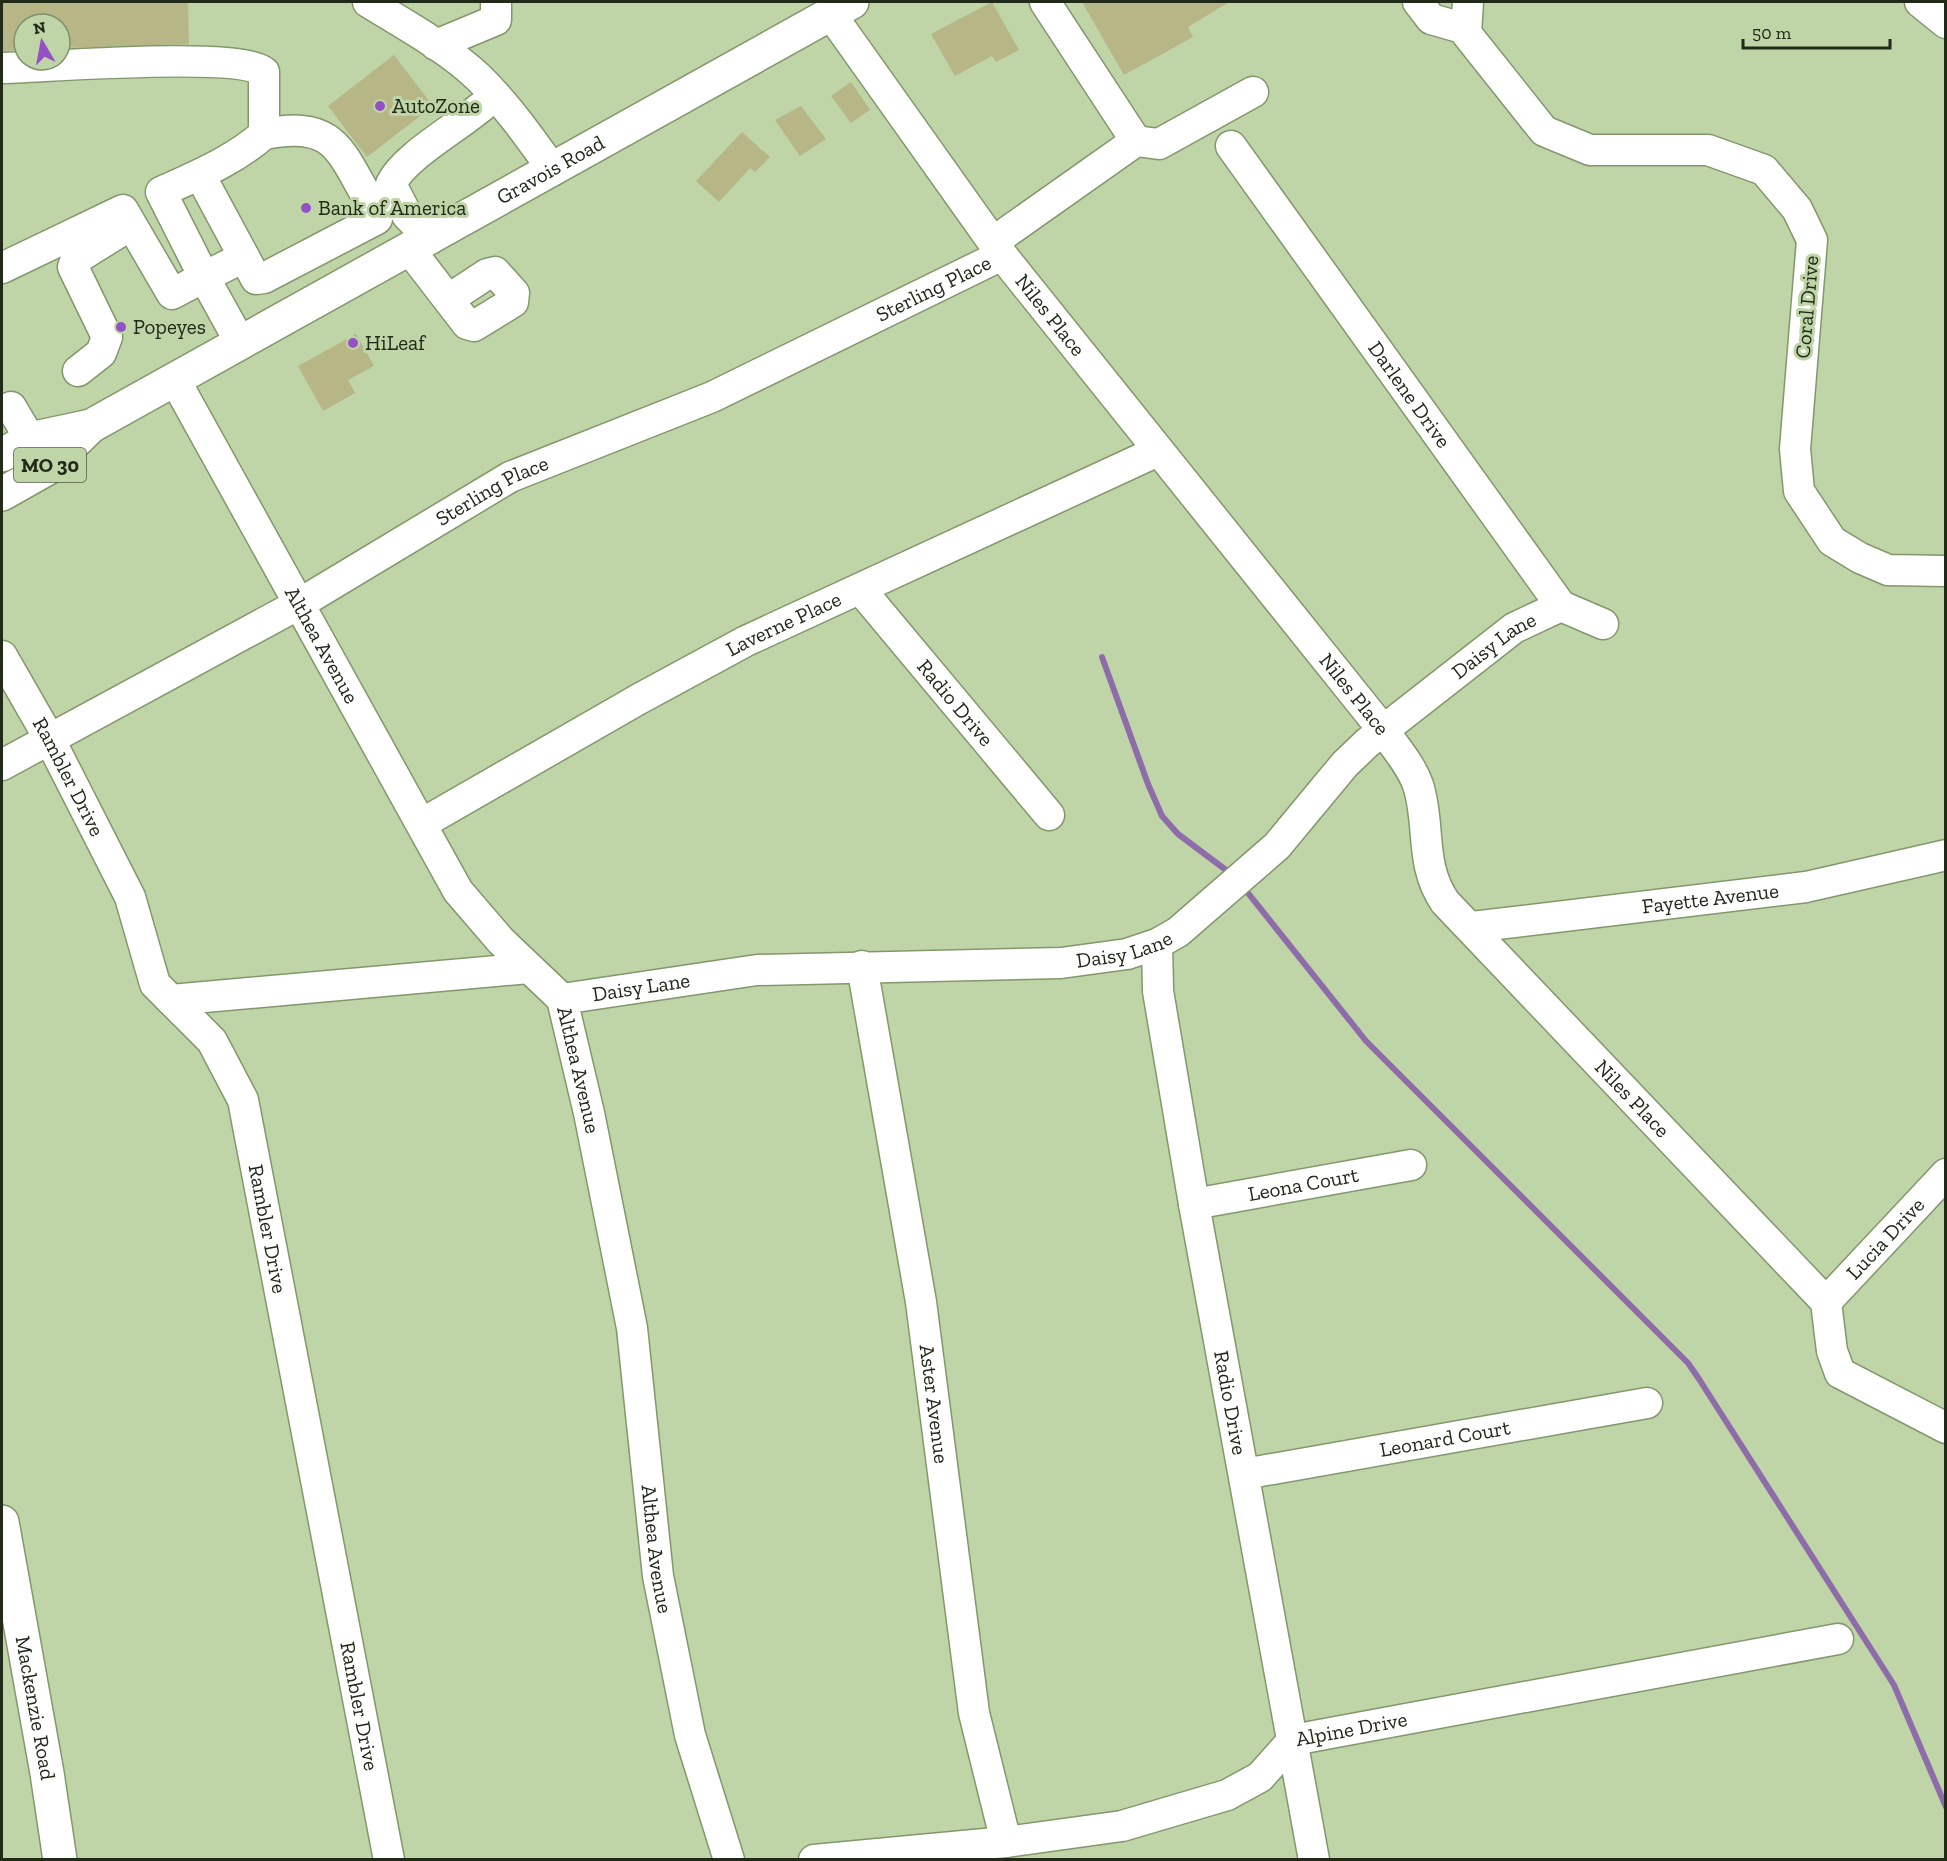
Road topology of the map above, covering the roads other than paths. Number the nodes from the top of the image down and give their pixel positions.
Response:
1 (368, 2) edge
2 (496, 2) edge
3 (1045, 2) edge
4 (1418, 2) edge
5 (1920, 2) edge
6 (841, 8) edge
7 (1467, 15) edge
8 (1946, 23) edge
9 (446, 41) junction
10 (2, 68) edge
11 (1253, 92) dead end
12 (501, 103) junction
13 (264, 134) junction
14 (1136, 141) junction
15 (1231, 146) dead end
16 (554, 170) junction
17 (200, 175) junction
18 (160, 192) junction
19 (127, 217) junction
20 (420, 244) junction
21 (998, 248) junction
22 (244, 257) junction
23 (2, 268) edge
24 (204, 277) junction
25 (449, 299) dead end
26 (240, 342) junction
27 (78, 371) dead end
28 (175, 380) junction
29 (11, 407) dead end
30 (91, 426) junction
31 (30, 439) junction
32 (1158, 451) junction
33 (2, 455) edge
34 (2, 494) edge
35 (1946, 571) edge
36 (861, 590) junction
37 (298, 604) junction
38 (1561, 606) junction
39 (1603, 624) dead end
40 (3, 663) edge
41 (1383, 730) junction
42 (49, 738) junction
43 (2, 765) edge
44 (1049, 814) dead end
45 (423, 823) junction
46 (1946, 855) edge
47 (1472, 927) junction
48 (1157, 944) junction
49 (862, 966) junction
50 (529, 968) junction
51 (562, 999) junction
52 (171, 1000) junction
53 (1411, 1165) dead end
54 (1946, 1174) edge
55 (1194, 1204) junction
56 (1826, 1302) junction
57 (1647, 1403) dead end
58 (1946, 1428) edge
59 (1244, 1474) junction
60 (2, 1522) edge
61 (1838, 1639) dead end
62 (1293, 1740) junction
63 (1006, 1842) junction
64 (60, 1860) edge
65 (389, 1860) edge
66 (729, 1860) edge
67 (814, 1860) edge
68 (1314, 1860) edge

1 - 9 street
2 - 9 street
3 - 14 street
4 - 7 street, Coral Drive
5 - 8 street
6 - 16 main road, Gravois Road / MO 30
6 - 21 street, Niles Place
7 - 35 street, Coral Drive
9 - 12 street
10 - 13 street
11 - 14 street
12 - 16 street
12 - 20 street
13 - 17 street
13 - 22 street
14 - 21 street, Sterling Place
15 - 38 street, Darlene Drive
16 - 20 main road, Gravois Road / MO 30
17 - 18 street
17 - 22 street
18 - 19 street
18 - 24 street
19 - 23 street
19 - 24 street
19 - 27 street
20 - 25 street
20 - 26 main road, Gravois Road / MO 30
21 - 32 street, Niles Place
21 - 37 street, Sterling Place
22 - 24 street
24 - 26 street
26 - 28 main road, Gravois Road / MO 30
28 - 30 main road, Gravois Road / MO 30
28 - 37 street, Althea Avenue
29 - 31 street
30 - 31 main road, Gravois Road / MO 30
30 - 34 main road, Gravois Road / MO 30
31 - 33 main road, Gravois Road / MO 30
32 - 36 street, Laverne Place
32 - 41 street, Niles Place
36 - 44 street, Radio Drive
36 - 45 street, Laverne Place
37 - 42 street, Sterling Place
37 - 45 street, Althea Avenue
38 - 39 street
38 - 41 street, Daisy Lane
40 - 42 street, Rambler Drive
41 - 47 street, Niles Place
41 - 48 street, Daisy Lane
42 - 43 street, Sterling Place
42 - 52 street, Rambler Drive
45 - 50 street, Althea Avenue
46 - 47 street, Fayette Avenue
47 - 56 street, Niles Place
48 - 49 street, Daisy Lane
48 - 55 street, Radio Drive
49 - 51 street, Daisy Lane
49 - 63 street, Aster Avenue
50 - 51 street, Althea Avenue
50 - 52 street
51 - 66 street, Althea Avenue
52 - 65 street, Rambler Drive
53 - 55 street, Leona Court
54 - 56 street, Lucia Drive
55 - 59 street, Radio Drive
56 - 58 street
57 - 59 street, Leonard Court
59 - 62 street, Radio Drive
60 - 64 main road, Mackenzie Road
61 - 62 street, Alpine Drive
62 - 63 street, Alpine Drive
62 - 68 street, Radio Drive
63 - 67 street, Alpine Drive

